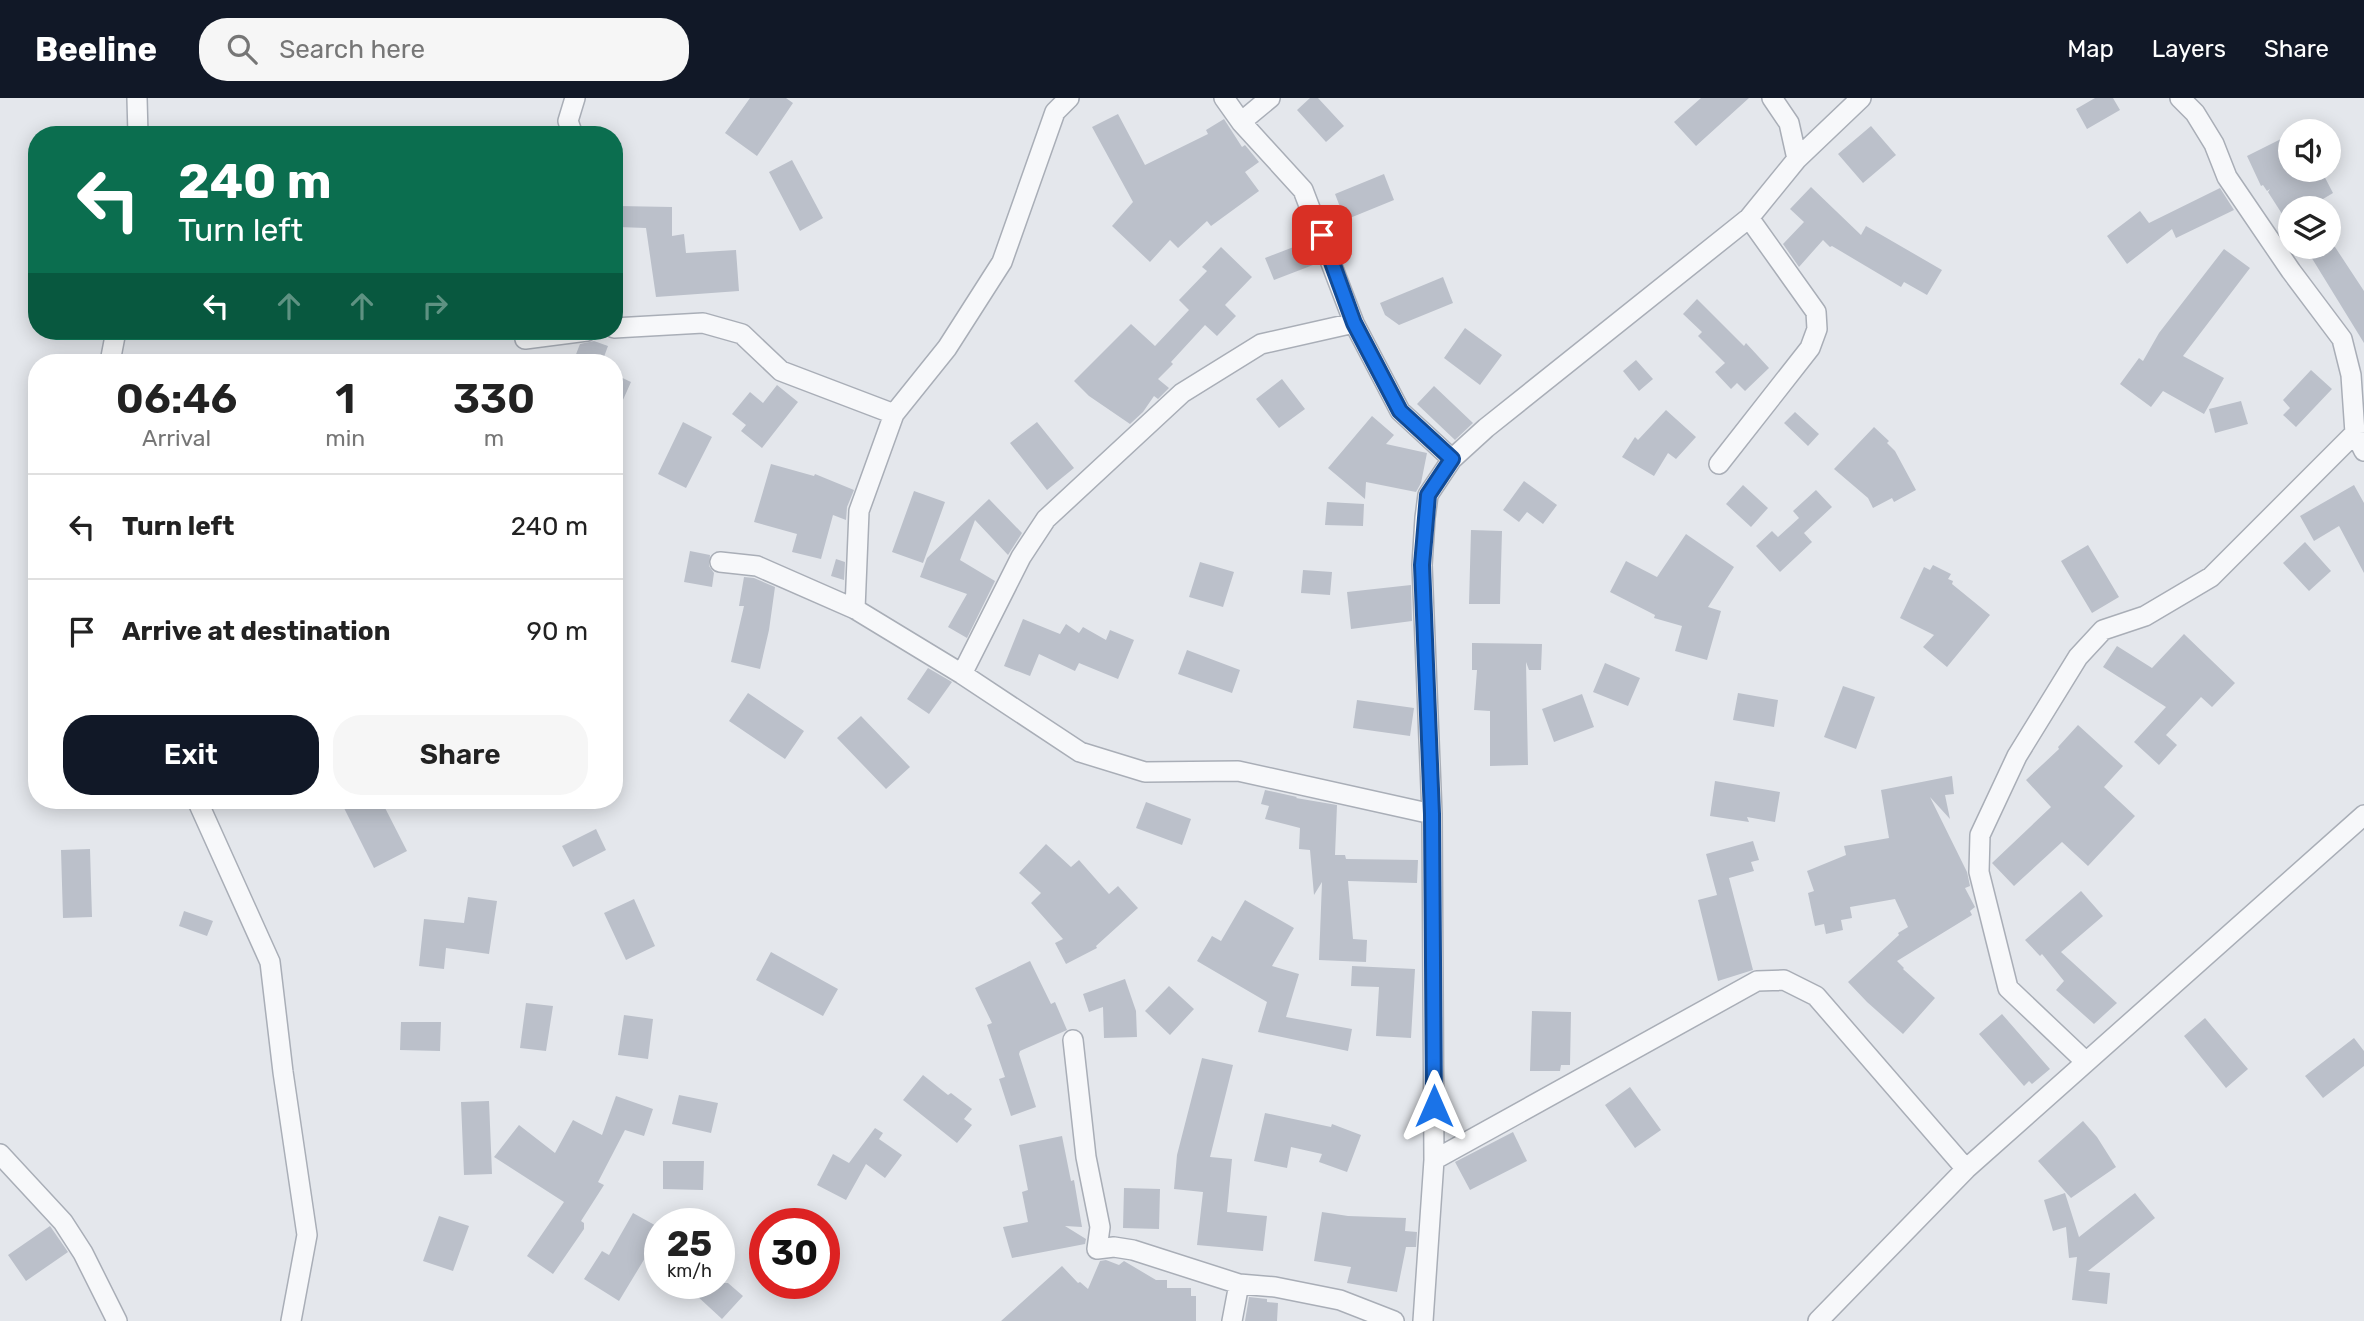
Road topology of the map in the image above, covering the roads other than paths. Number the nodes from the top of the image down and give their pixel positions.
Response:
1 (137, 98) edge
2 (575, 98) edge
3 (1069, 98) edge
4 (1224, 98) edge
5 (1270, 98) edge
6 (1772, 98) edge
7 (1861, 98) edge
8 (2180, 98) edge
9 (1241, 122) junction
10 (138, 126) edge
11 (570, 126) edge
12 (1797, 159) junction
13 (1749, 219) junction
14 (1354, 323) junction
15 (623, 327) edge
16 (894, 414) junction
17 (2355, 433) junction
18 (2364, 451) edge
19 (1452, 459) junction
20 (1719, 464) dead end
21 (720, 562) dead end
22 (855, 609) junction
23 (962, 674) junction
24 (201, 809) edge
25 (1432, 814) junction
26 (2364, 815) edge
27 (1073, 1040) dead end
28 (2085, 1061) junction
29 (0, 1154) edge
30 (1434, 1160) junction
31 (1966, 1169) junction
32 (1239, 1284) junction
33 (117, 1321) edge
34 (291, 1321) edge
35 (1232, 1321) edge
36 (1394, 1321) edge
37 (1423, 1321) edge
38 (1818, 1321) edge

1 - 10 street
2 - 11 street
3 - 16 street
4 - 9 street
5 - 9 street
6 - 12 street
7 - 12 street
8 - 17 street
9 - 14 street
12 - 13 street
13 - 19 street
13 - 20 street
14 - 19 street
14 - 23 street
15 - 16 street
16 - 22 street
17 - 18 street
17 - 28 street
19 - 25 street
21 - 22 street
22 - 23 street
23 - 25 street
24 - 34 street
25 - 30 street
26 - 28 street
27 - 32 street
28 - 31 street
29 - 33 street
30 - 31 street
30 - 37 street
31 - 38 street
32 - 35 street
32 - 36 street

